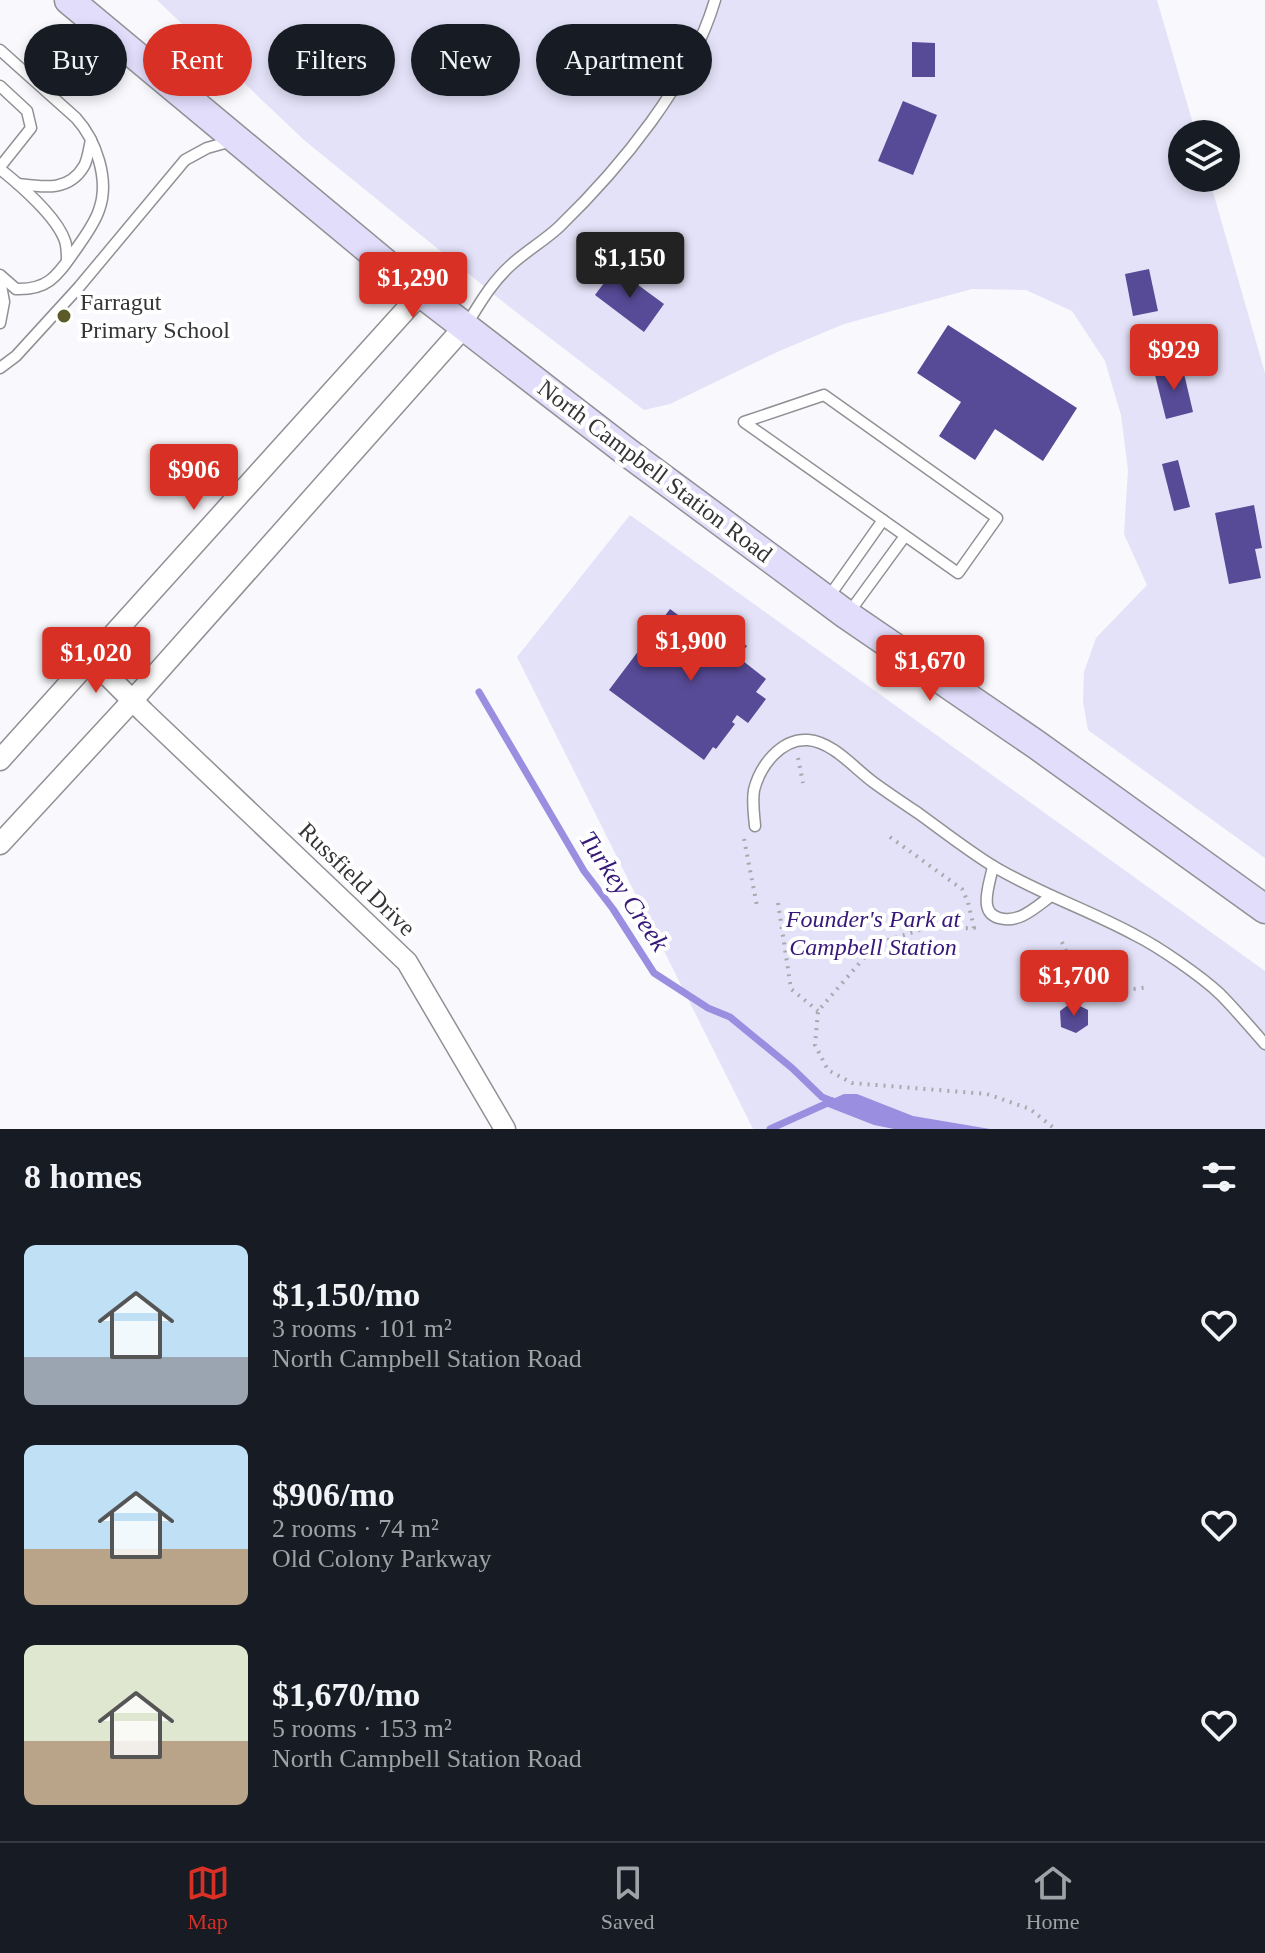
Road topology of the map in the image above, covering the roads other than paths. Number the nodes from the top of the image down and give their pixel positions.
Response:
1 (69, 0) edge
2 (715, 0) edge
3 (0, 50) edge
4 (0, 86) edge
5 (91, 140) junction
6 (236, 140) junction
7 (0, 168) edge
8 (18, 184) junction
9 (67, 263) junction
10 (0, 278) edge
11 (421, 293) junction
12 (0, 323) edge
13 (464, 327) junction
14 (0, 368) edge
15 (883, 520) junction
16 (905, 536) junction
17 (837, 607) junction
18 (91, 659) junction
19 (132, 701) junction
20 (0, 760) edge
21 (755, 826) dead end
22 (0, 844) edge
23 (993, 866) junction
24 (1051, 896) junction
25 (1265, 909) edge
26 (1265, 1044) edge
27 (505, 1129) edge

1 - 6 main road, North Campbell Station Road
2 - 13 lane
3 - 5 lane
4 - 7 lane
5 - 8 lane
5 - 9 lane
6 - 11 main road, North Campbell Station Road
6 - 14 lane
7 - 8 lane
8 - 9 lane
9 - 10 lane
10 - 12 lane
11 - 13 main road, North Campbell Station Road
11 - 18 street
13 - 17 main road, North Campbell Station Road
13 - 19 street
15 - 16 lane
15 - 16 lane
15 - 17 lane
16 - 17 lane
17 - 25 main road, North Campbell Station Road
18 - 19 street, Russfield Drive
18 - 20 street
19 - 22 street
19 - 27 street, Russfield Drive
21 - 23 lane
23 - 24 lane
23 - 24 lane
24 - 26 lane

